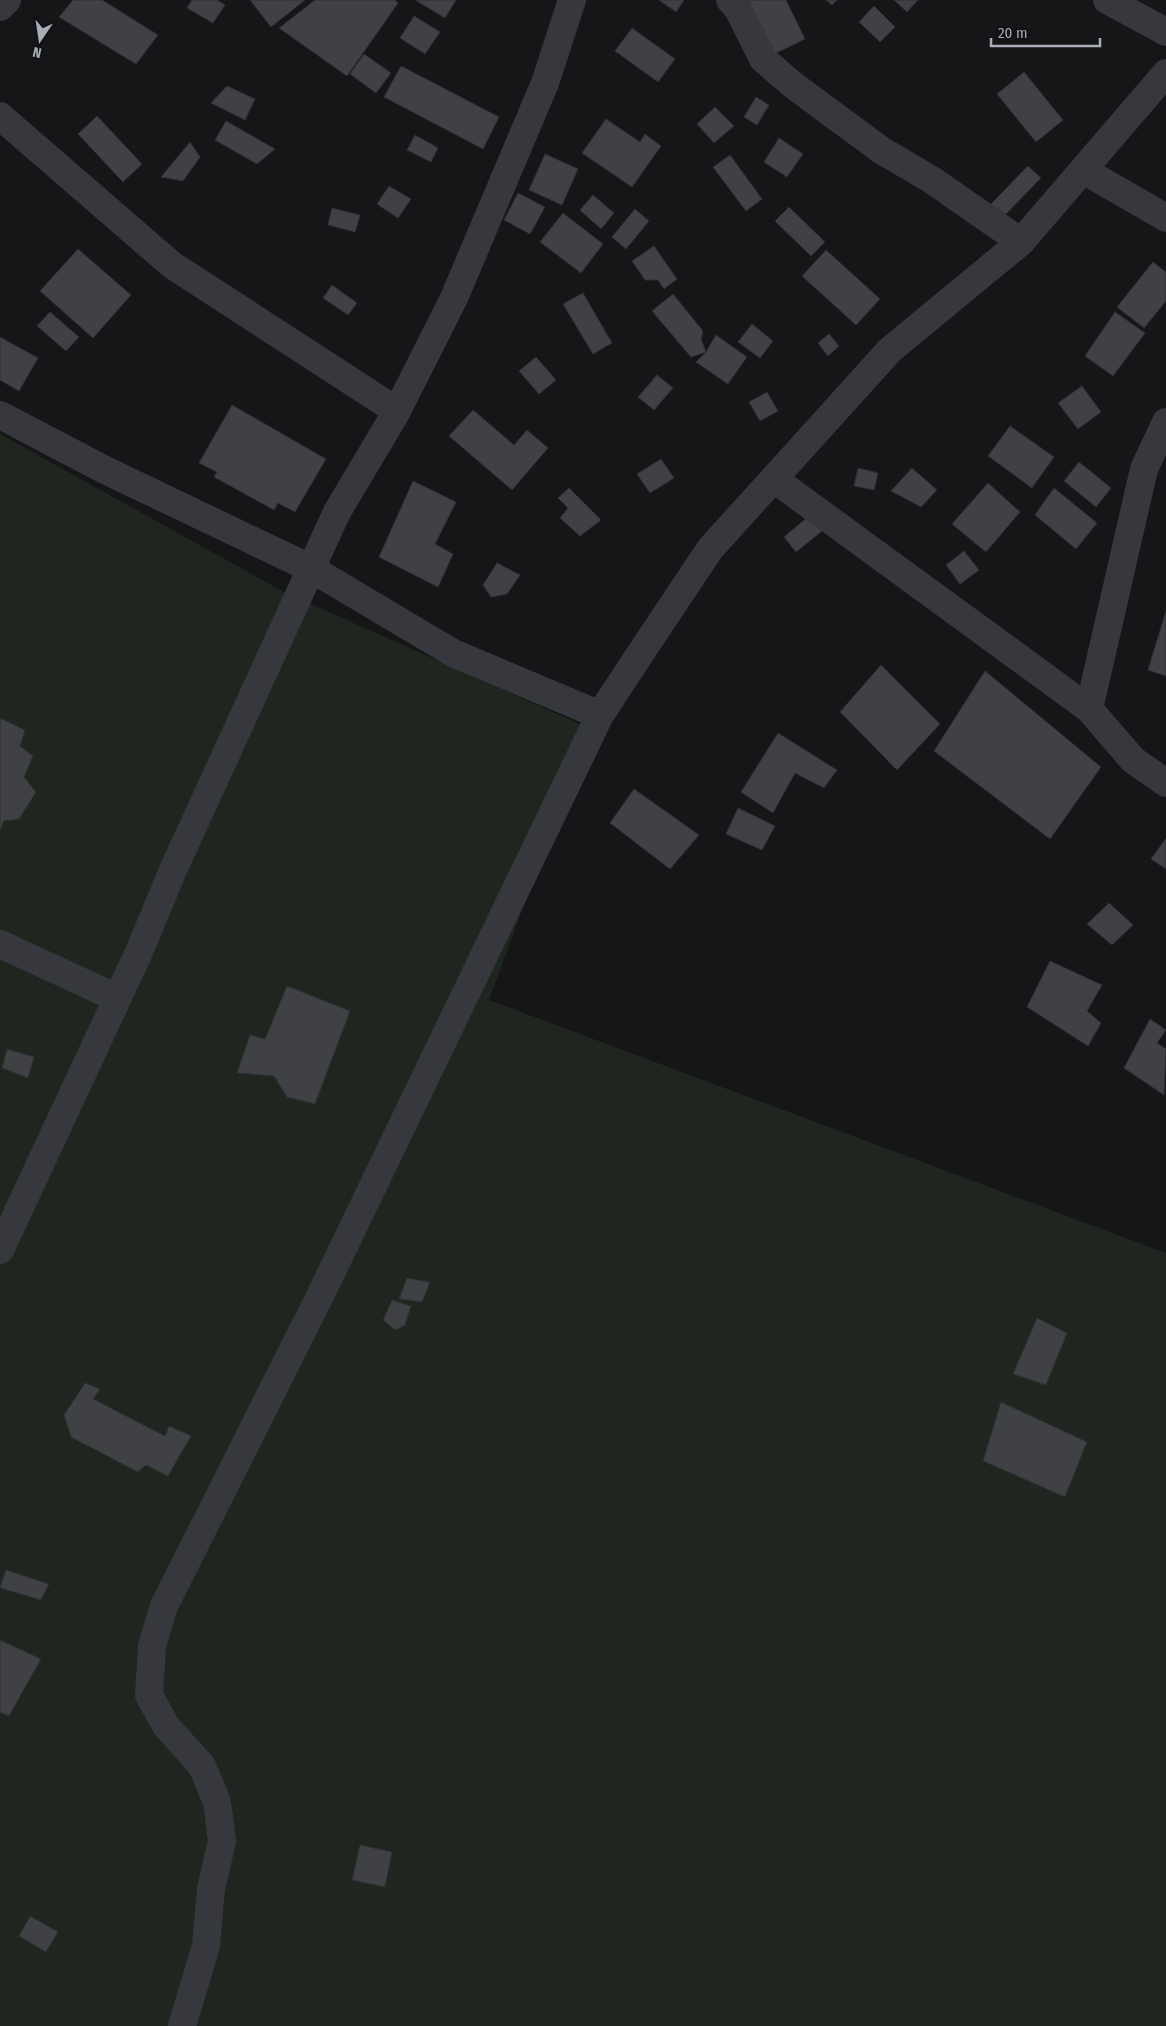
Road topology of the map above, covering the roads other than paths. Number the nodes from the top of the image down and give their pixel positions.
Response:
1 (7, 0) edge
2 (572, 0) edge
3 (730, 0) edge
4 (1108, 0) edge
5 (0, 6) edge
6 (1166, 32) edge
7 (1166, 73) edge
8 (0, 116) edge
9 (1083, 170) junction
10 (1166, 218) edge
11 (1021, 242) junction
12 (397, 411) junction
13 (0, 415) edge
14 (1166, 422) edge
15 (774, 479) junction
16 (312, 569) junction
17 (1089, 709) junction
18 (600, 715) junction
19 (1166, 784) edge
20 (0, 944) edge
21 (117, 998) junction
22 (0, 1250) edge
23 (182, 2026) edge

1 - 5 street
2 - 12 street
3 - 11 street
4 - 6 street
7 - 9 street
8 - 12 street
9 - 10 street
9 - 11 street
11 - 15 street
12 - 16 street
13 - 16 street
14 - 17 street
15 - 17 street
15 - 18 street
16 - 18 street
16 - 21 street
17 - 19 street
18 - 23 street
20 - 21 street
21 - 22 street

